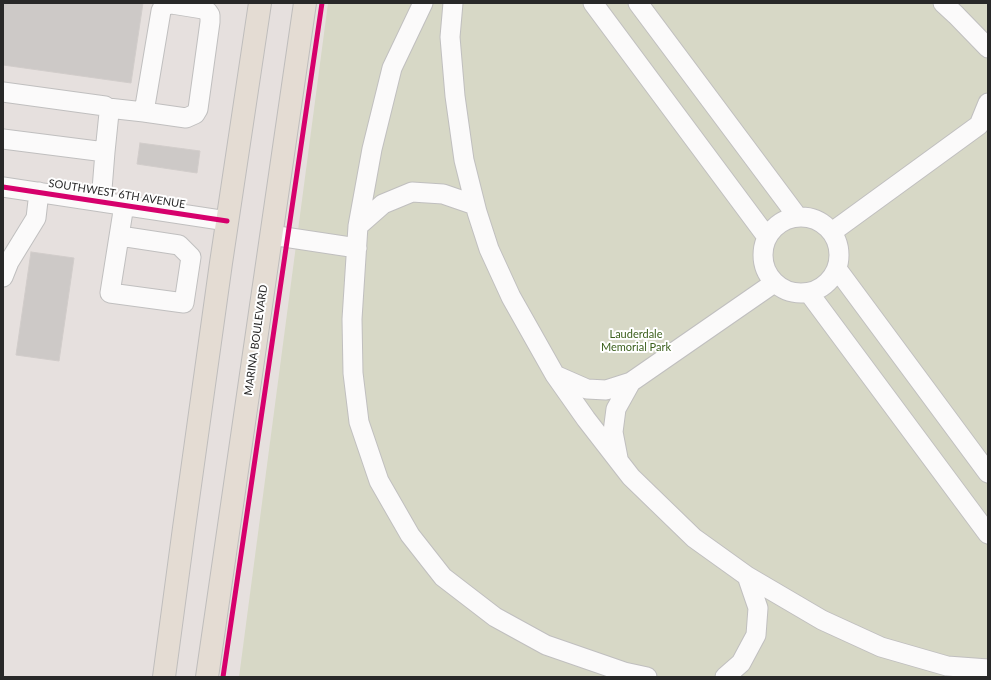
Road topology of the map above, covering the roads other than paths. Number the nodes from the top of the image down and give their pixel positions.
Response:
1 (260, 3) edge
2 (305, 3) edge
3 (423, 3) edge
4 (453, 3) edge
5 (593, 3) edge
6 (638, 3) edge
7 (943, 3) edge
8 (988, 48) edge
9 (3, 92) edge
10 (988, 103) edge
11 (108, 108) junction
12 (144, 112) junction
13 (984, 124) edge
14 (3, 139) edge
15 (105, 152) junction
16 (3, 187) edge
17 (39, 192) junction
18 (101, 202) junction
19 (124, 205) junction
20 (475, 205) junction
21 (797, 216) junction
22 (227, 221) junction
23 (358, 226) junction
24 (832, 232) junction
25 (271, 235) junction
26 (120, 236) junction
27 (767, 237) junction
28 (357, 248) junction
29 (837, 270) junction
30 (3, 277) edge
31 (774, 283) junction
32 (809, 293) junction
33 (555, 375) junction
34 (631, 382) junction
35 (618, 461) junction
36 (988, 473) edge
37 (988, 534) edge
38 (747, 576) junction
39 (988, 670) edge
40 (164, 677) edge
41 (207, 677) edge
42 (647, 677) edge
43 (725, 677) edge
44 (977, 677) edge

1 - 22 main road
2 - 25 main road, MARINA BOULEVARD
3 - 23 street
4 - 20 street
5 - 27 street
6 - 21 street
7 - 8 street
9 - 11 street
10 - 13 street
11 - 12 street
11 - 15 street
12 - 12 street
13 - 24 street
14 - 15 street
15 - 18 street
16 - 17 street, SOUTHWEST 6TH AVENUE
17 - 18 street, SOUTHWEST 6TH AVENUE
17 - 30 street
18 - 19 street, SOUTHWEST 6TH AVENUE
19 - 22 street, SOUTHWEST 6TH AVENUE
19 - 26 street
20 - 23 street
20 - 33 street
21 - 24 street
21 - 27 street
22 - 40 main road
23 - 28 street
24 - 29 street
25 - 28 street
25 - 41 main road, MARINA BOULEVARD
26 - 26 street
27 - 31 street
28 - 42 street
29 - 32 street
29 - 36 street
31 - 32 street
31 - 34 street
32 - 37 street
33 - 34 street
33 - 35 street
34 - 35 street
35 - 38 street
38 - 39 street
38 - 43 street
39 - 44 street

